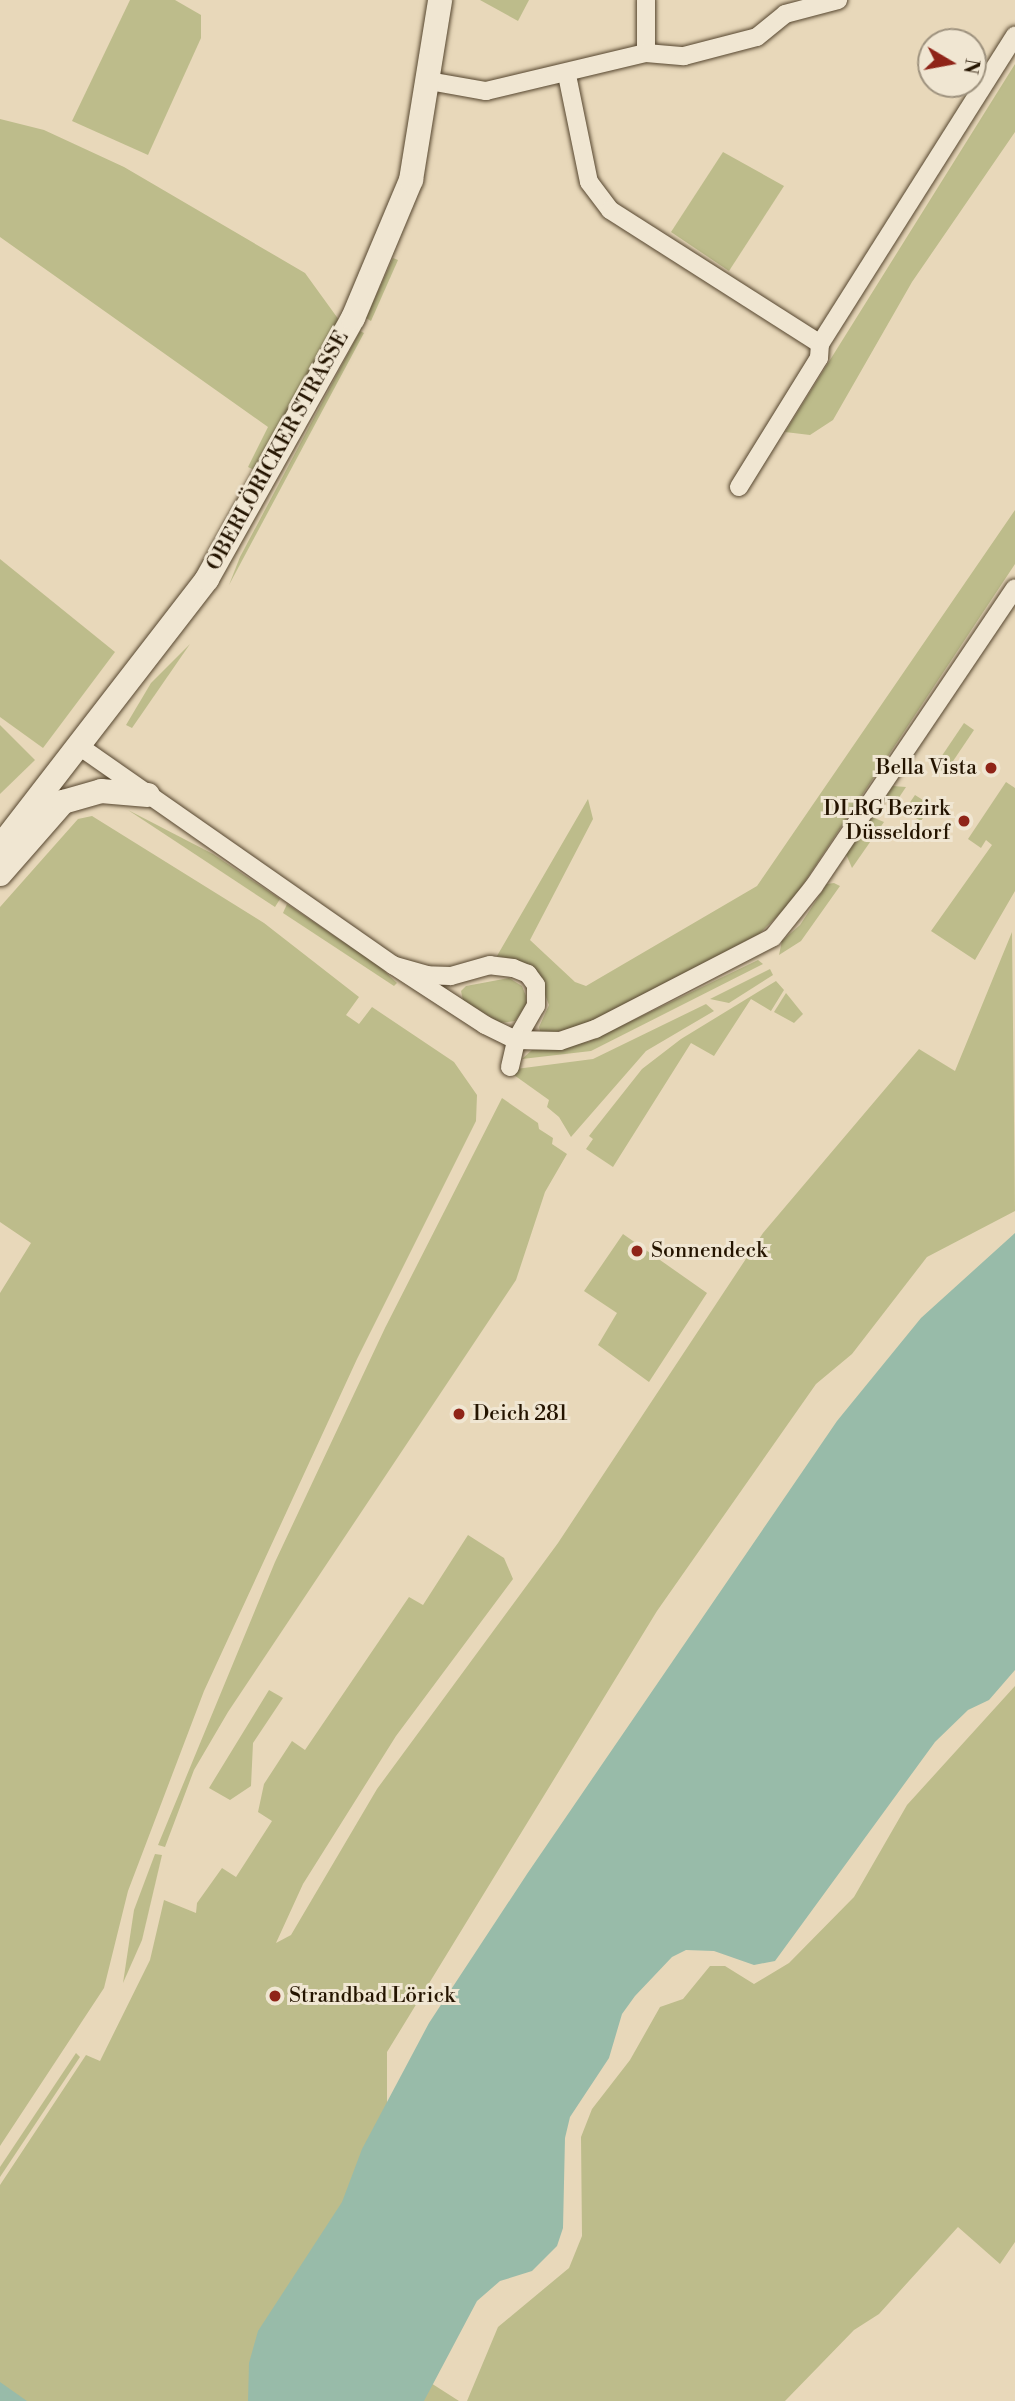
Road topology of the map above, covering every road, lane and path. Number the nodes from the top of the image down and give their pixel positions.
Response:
1 (440, 0) edge
2 (646, 0) edge
3 (838, 0) edge
4 (1015, 36) edge
5 (646, 53) junction
6 (567, 75) junction
7 (429, 81) junction
8 (820, 344) junction
9 (739, 487) dead end
10 (1015, 588) edge
11 (79, 746) junction
12 (148, 795) junction
13 (0, 847) edge
14 (0, 874) edge
15 (393, 965) junction
16 (516, 1040) junction
17 (510, 1067) dead end

1 - 7 main road, OBERLÖRICKER STRASSE
2 - 5 street
3 - 5 street
4 - 8 street
5 - 6 street
6 - 7 street
6 - 8 street
7 - 11 main road, OBERLÖRICKER STRASSE
8 - 9 street
10 - 16 street
11 - 12 street
11 - 13 main road, OBERLÖRICKER STRASSE
12 - 14 main road
12 - 15 street
15 - 16 street
15 - 16 street
16 - 17 street

